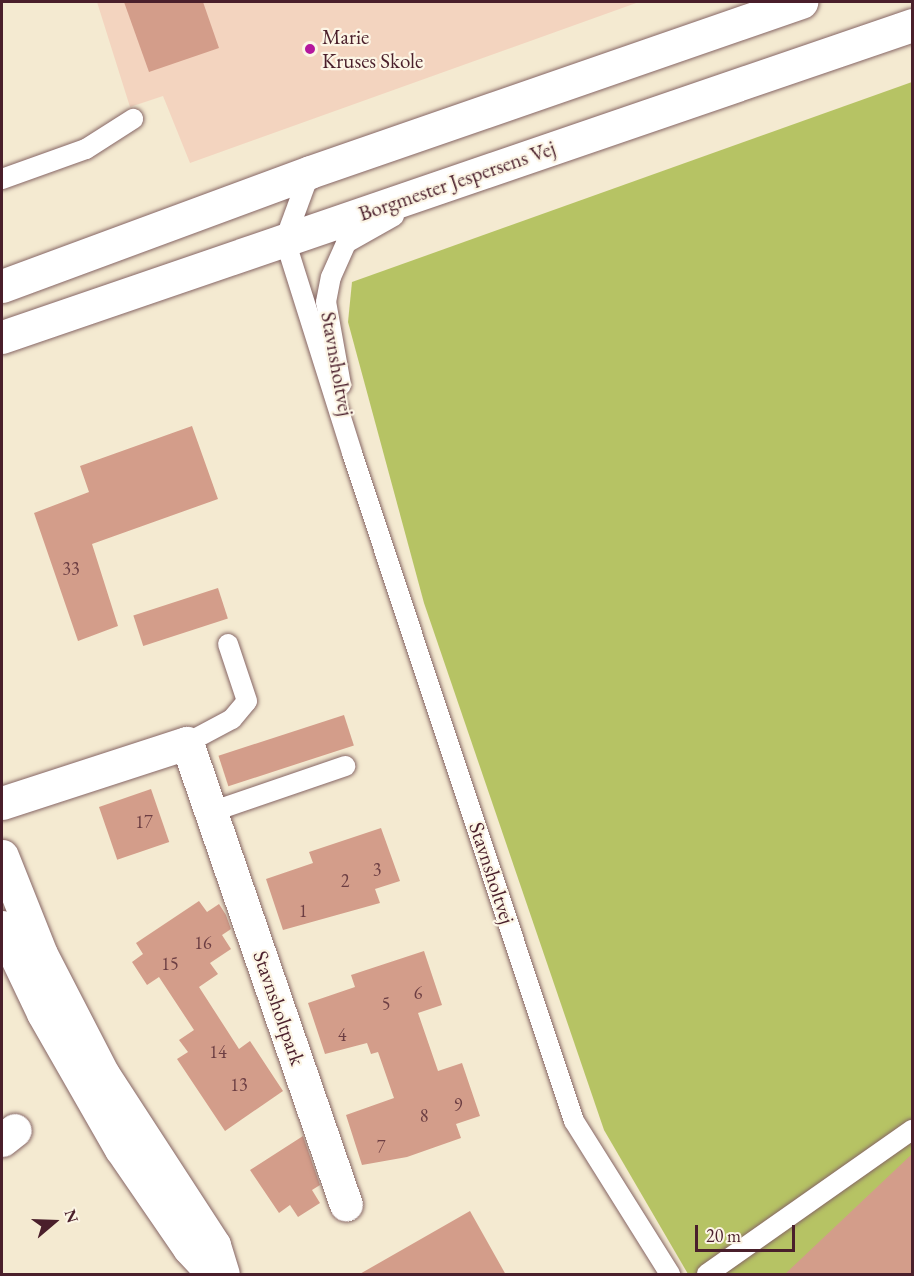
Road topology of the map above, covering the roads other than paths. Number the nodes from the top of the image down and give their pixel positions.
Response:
1 (801, 2) edge
2 (912, 25) edge
3 (133, 119) dead end
4 (508, 164) junction
5 (310, 172) junction
6 (2, 179) edge
7 (276, 243) junction
8 (2, 286) edge
9 (2, 337) edge
10 (352, 453) junction
11 (228, 644) dead end
12 (187, 743) junction
13 (345, 766) dead end
14 (2, 803) edge
15 (211, 812) junction
16 (2, 856) edge
17 (2, 927) edge
18 (912, 1130) edge
19 (346, 1204) dead end
20 (213, 1275) edge
21 (223, 1275) edge
22 (670, 1275) edge
23 (708, 1275) edge

1 - 5 street
2 - 4 street, Borgmester Jespersens Vej
3 - 6 lane
4 - 7 street, Borgmester Jespersens Vej
4 - 10 lane, Stavnsholtvej
5 - 7 lane
5 - 8 street
7 - 9 street, Borgmester Jespersens Vej
7 - 10 lane, Stavnsholtvej
10 - 22 lane, Stavnsholtvej
11 - 12 lane
12 - 14 street
12 - 15 street, Stavnsholtpark
13 - 15 lane
15 - 19 street, Stavnsholtpark
16 - 21 street
17 - 20 street
18 - 23 lane

